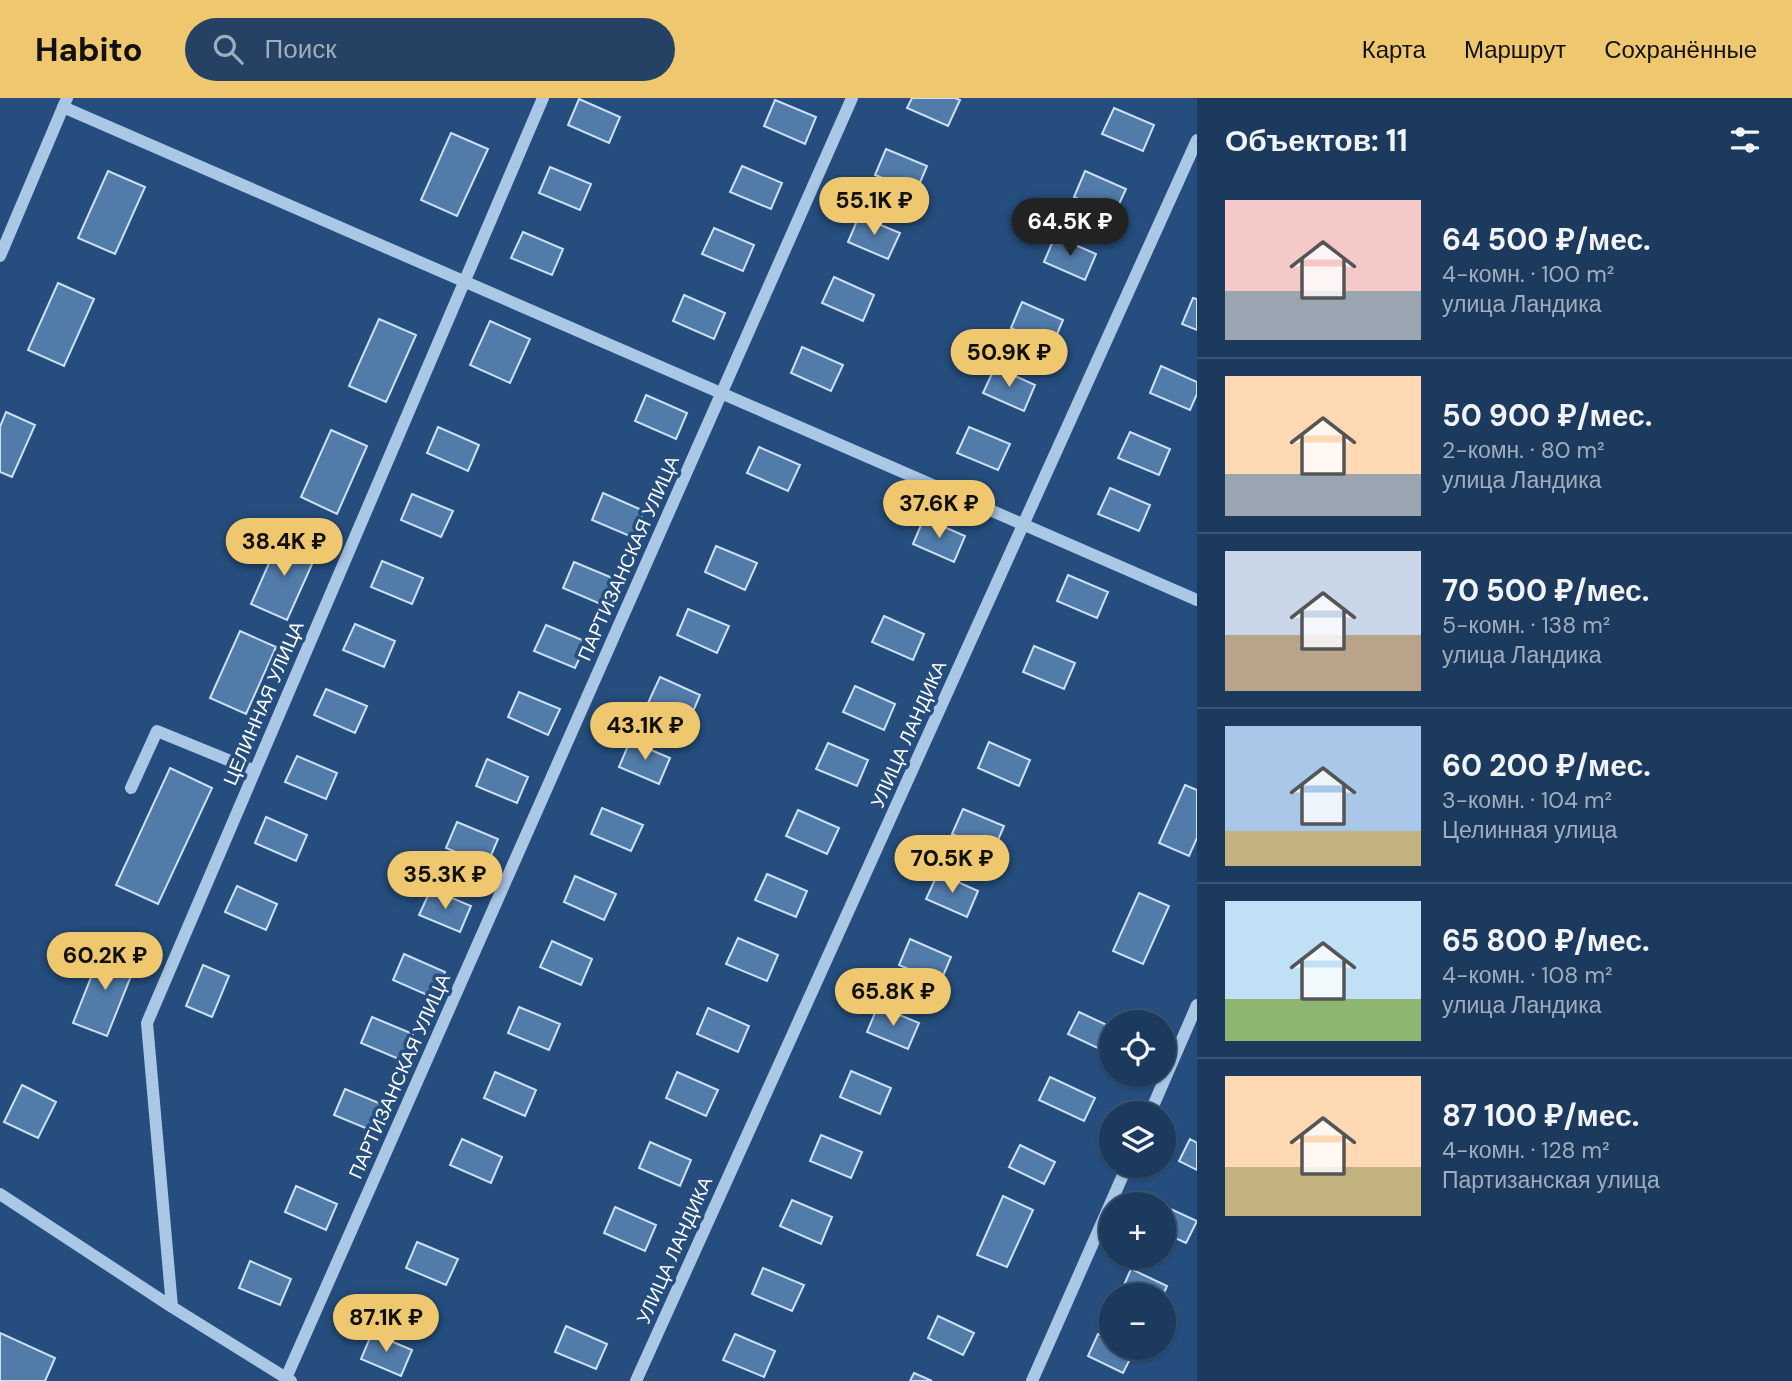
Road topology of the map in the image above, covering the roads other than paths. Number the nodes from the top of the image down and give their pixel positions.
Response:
1 (543, 98) edge
2 (852, 98) edge
3 (65, 103) edge
4 (1197, 140) edge
5 (0, 256) edge
6 (464, 281) junction
7 (722, 394) junction
8 (1023, 525) junction
9 (1197, 600) edge
10 (255, 771) junction
11 (131, 788) dead end
12 (1197, 1005) edge
13 (1155, 1101) edge
14 (1121, 1178) edge
15 (0, 1195) edge
16 (172, 1307) junction
17 (288, 1379) edge
18 (636, 1381) edge
19 (1032, 1381) edge

1 - 6 street, ЦЕЛИННАЯ УЛИЦА
2 - 7 street, ПАРТИЗАНСКАЯ УЛИЦА
3 - 5 street
3 - 6 street
4 - 8 street, УЛИЦА ЛАНДИКА
6 - 7 street
6 - 10 street, ЦЕЛИННАЯ УЛИЦА
7 - 8 street
7 - 17 street, ПАРТИЗАНСКАЯ УЛИЦА
8 - 9 street
8 - 18 street, УЛИЦА ЛАНДИКА
10 - 11 street
10 - 16 street, ЦЕЛИННАЯ УЛИЦА
12 - 13 street
14 - 19 street
15 - 16 street
16 - 17 street

